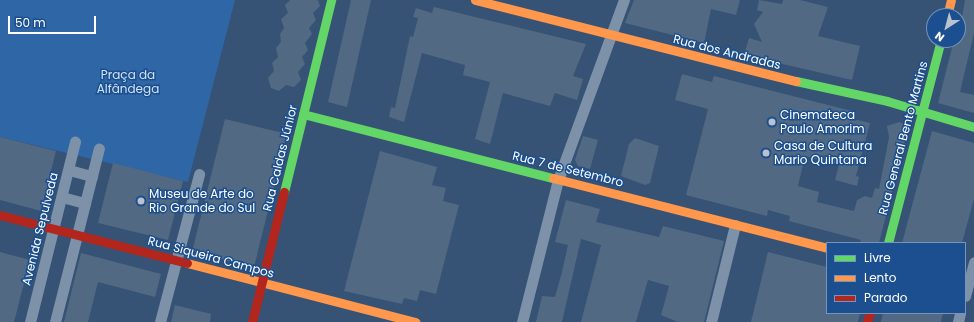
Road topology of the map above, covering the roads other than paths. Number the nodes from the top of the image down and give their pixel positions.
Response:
1 (331, 0) edge
2 (475, 0) edge
3 (624, 0) edge
4 (610, 35) junction
5 (939, 48) edge
6 (303, 114) junction
7 (921, 114) junction
8 (974, 127) edge
9 (75, 142) dead end
10 (99, 148) dead end
11 (69, 170) junction
12 (199, 174) dead end
13 (92, 176) junction
14 (558, 180) junction
15 (62, 197) junction
16 (85, 203) junction
17 (0, 215) edge
18 (735, 225) junction
19 (54, 228) junction
20 (77, 235) junction
21 (888, 242) edge
22 (826, 248) edge
23 (176, 260) junction
24 (974, 262) edge
25 (262, 282) junction
26 (968, 289) edge
27 (30, 322) edge
28 (55, 322) edge
29 (160, 322) edge
30 (252, 322) edge
31 (415, 322) edge
32 (522, 322) edge
33 (711, 322) edge

1 - 6 street, Rua Caldas Júnior
2 - 4 street, Rua dos Andradas
3 - 4 street
4 - 7 street, Rua dos Andradas
4 - 14 street
5 - 7 street, Rua General Bento Martins
6 - 14 street, Rua 7 de Setembro
6 - 25 street, Rua Caldas Júnior
7 - 8 street, Rua dos Andradas
7 - 21 street, Rua General Bento Martins
9 - 11 street, Avenida Sepulveda
10 - 13 street
11 - 13 street
11 - 15 street, Avenida Sepulveda
12 - 23 street
13 - 16 street
14 - 18 street, Rua 7 de Setembro
14 - 32 street
15 - 16 street
15 - 19 street, Avenida Sepulveda
16 - 20 street
17 - 19 street, Rua Siqueira Campos
18 - 22 street, Rua 7 de Setembro
18 - 33 street
19 - 20 street, Rua Siqueira Campos
19 - 27 street, Avenida Sepulveda
20 - 23 street, Rua Siqueira Campos
20 - 28 street
23 - 25 street, Rua Siqueira Campos
23 - 29 street
24 - 26 street
25 - 30 street, Rua Caldas Júnior
25 - 31 street, Rua Siqueira Campos

